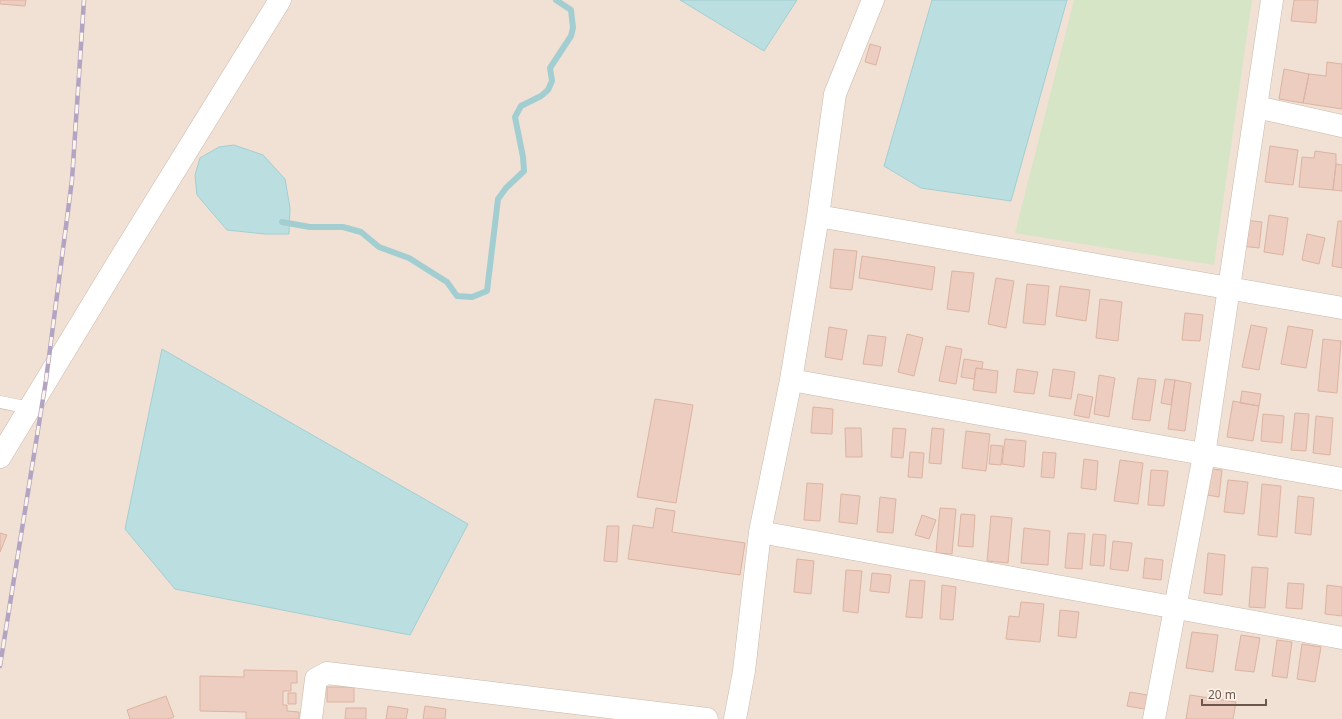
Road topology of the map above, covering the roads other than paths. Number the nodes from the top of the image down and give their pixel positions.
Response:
1 (280, 0) edge
2 (873, 0) edge
3 (1272, 0) edge
4 (1256, 107) junction
5 (1342, 126) edge
6 (818, 216) junction
7 (1229, 288) junction
8 (1342, 308) edge
9 (791, 380) junction
10 (0, 402) edge
11 (30, 408) junction
12 (1204, 455) junction
13 (0, 457) edge
14 (1342, 479) edge
15 (760, 532) junction
16 (1175, 609) junction
17 (1342, 638) edge
18 (311, 719) edge
19 (707, 719) edge
20 (735, 719) edge
21 (1154, 719) edge

1 - 11 street
2 - 6 street
3 - 4 street
4 - 5 street
4 - 7 street
6 - 7 street
6 - 9 street
7 - 8 street
7 - 12 street
9 - 12 street
9 - 15 street
10 - 11 lane
11 - 13 street
12 - 14 street
12 - 16 street
15 - 16 street
15 - 20 street
16 - 17 street
16 - 21 street
18 - 19 street

